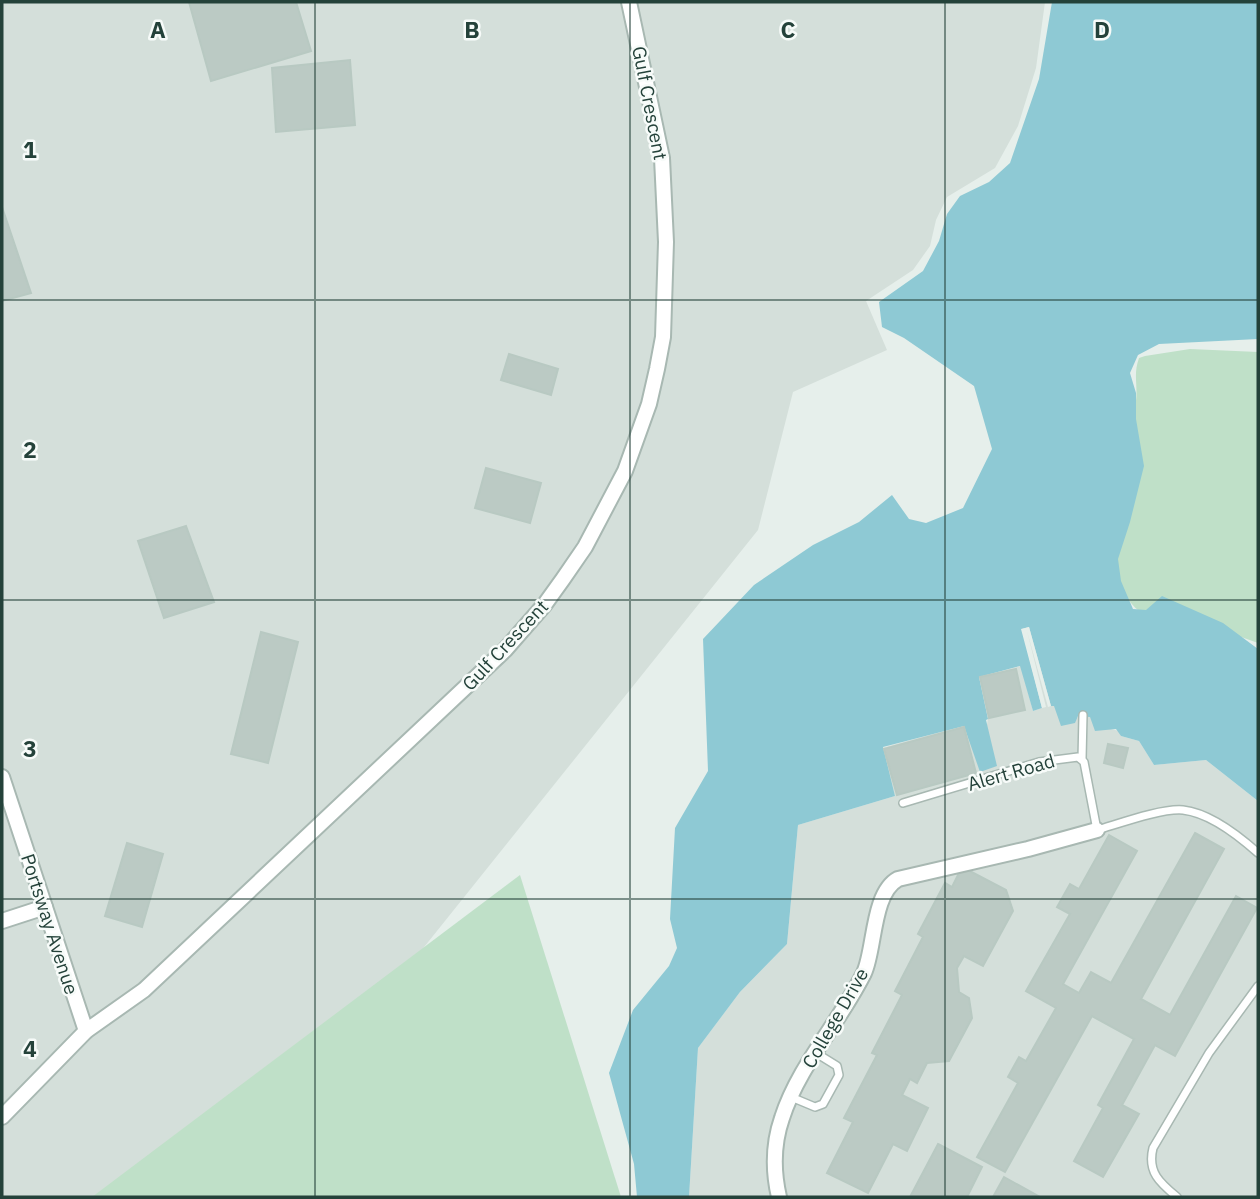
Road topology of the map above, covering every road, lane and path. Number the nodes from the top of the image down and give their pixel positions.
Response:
1 (629, 2) edge
2 (1083, 715) dead end
3 (1082, 758) junction
4 (2, 777) edge
5 (903, 803) dead end
6 (1097, 830) junction
7 (1258, 853) edge
8 (45, 907) junction
9 (2, 921) edge
10 (1258, 986) edge
11 (86, 1031) junction
12 (816, 1053) junction
13 (790, 1096) junction
14 (2, 1117) edge
15 (779, 1197) edge
16 (1177, 1197) edge

1 - 11 street, Gulf Crescent
2 - 3 lane
3 - 5 lane, Alert Road
3 - 6 lane, Alert Road
4 - 8 street, Portsway Avenue
6 - 7 lane
6 - 12 street, College Drive
8 - 9 street
8 - 11 street, Portsway Avenue
10 - 16 lane
11 - 14 street, Gulf Crescent
12 - 13 street, College Drive
12 - 13 lane
13 - 15 street, College Drive

